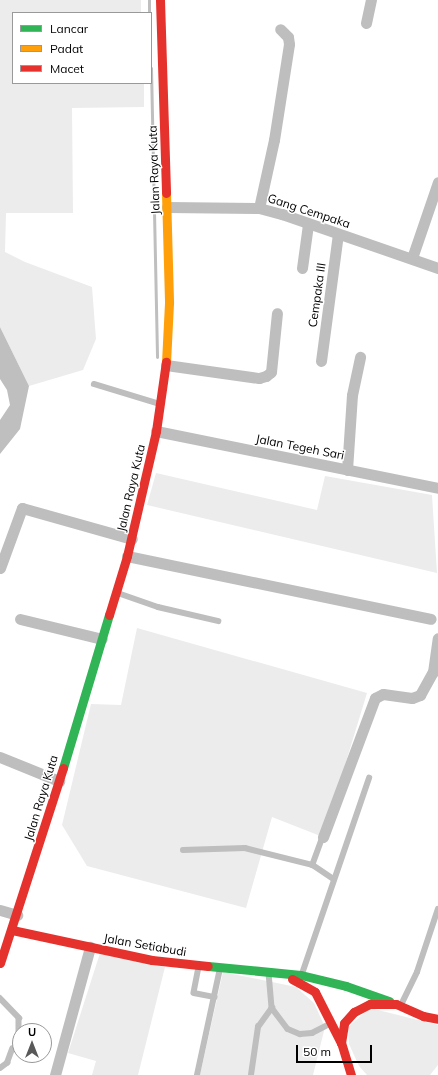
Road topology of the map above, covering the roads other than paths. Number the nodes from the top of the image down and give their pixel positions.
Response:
1 (160, 0) edge
2 (370, 0) edge
3 (366, 23) dead end
4 (280, 29) dead end
5 (438, 182) edge
6 (167, 207) junction
7 (259, 208) junction
8 (308, 224) junction
9 (338, 234) junction
10 (412, 258) junction
11 (302, 268) dead end
12 (438, 268) edge
13 (277, 313) dead end
14 (360, 356) dead end
15 (321, 360) dead end
16 (166, 365) junction
17 (94, 384) dead end
18 (160, 404) junction
19 (156, 431) junction
20 (347, 470) junction
21 (438, 488) edge
22 (132, 539) junction
23 (127, 556) junction
24 (0, 568) edge
25 (116, 592) junction
26 (20, 619) dead end
27 (431, 619) dead end
28 (218, 621) dead end
29 (438, 638) edge
30 (102, 639) junction
31 (0, 757) edge
32 (369, 778) dead end
33 (59, 781) junction
34 (324, 837) joint
35 (183, 850) dead end
36 (313, 865) junction
37 (334, 879) junction
38 (438, 909) edge
39 (0, 910) edge
40 (17, 915) junction
41 (12, 930) junction
42 (90, 947) junction
43 (0, 963) edge
44 (199, 966) junction
45 (220, 968) junction
46 (272, 973) junction
47 (300, 978) junction
48 (215, 997) junction
49 (0, 998) edge
50 (398, 1005) junction
51 (272, 1008) junction
52 (438, 1019) edge
53 (18, 1023) edge
54 (332, 1023) junction
55 (341, 1043) junction
56 (12, 1049) dead end
57 (0, 1068) edge
58 (355, 1073) edge
59 (55, 1075) edge
60 (197, 1075) edge
61 (251, 1075) edge

1 - 6 main road, Jalan Raya Kuta
2 - 3 street
4 - 7 street
5 - 10 street
6 - 7 street, Gang Cempaka
6 - 16 main road, Jalan Raya Kuta
7 - 8 street, Gang Cempaka
8 - 9 street, Gang Cempaka
8 - 11 street
9 - 10 street, Gang Cempaka
9 - 15 street, Cempaka III
10 - 12 street, Gang Cempaka
13 - 16 street
14 - 20 street
16 - 18 main road, Jalan Raya Kuta
17 - 18 lane
18 - 19 main road, Jalan Raya Kuta
19 - 20 street, Jalan Tegeh Sari
19 - 22 main road, Jalan Raya Kuta
20 - 21 street, Jalan Tegeh Sari
22 - 23 main road, Jalan Raya Kuta
22 - 24 street
23 - 25 main road, Jalan Raya Kuta
23 - 27 street
25 - 28 lane
25 - 30 main road, Jalan Raya Kuta
26 - 30 street
29 - 34 street
30 - 33 main road, Jalan Raya Kuta
31 - 33 street
32 - 37 lane
33 - 40 main road, Jalan Raya Kuta
34 - 36 lane
35 - 36 lane
36 - 37 lane
37 - 47 lane
38 - 50 lane
39 - 40 street
40 - 41 main road, Jalan Raya Kuta
41 - 42 main road, Jalan Setiabudi
41 - 43 main road, Jalan Raya Kuta
42 - 44 main road, Jalan Setiabudi
42 - 59 street
44 - 45 main road, Jalan Setiabudi
44 - 48 lane
45 - 46 main road, Jalan Setiabudi
45 - 48 lane
46 - 47 main road, Jalan Setiabudi
46 - 51 lane
47 - 50 main road, Jalan Setiabudi
47 - 54 main road, Jalan Setiabudi
48 - 60 lane
49 - 53 lane
50 - 52 main road, Jalan Setiabudi
50 - 55 main road
51 - 54 lane
51 - 61 lane
54 - 55 main road, Jalan Setiabudi
55 - 58 main road, Jalan Setiabudi
56 - 57 lane

